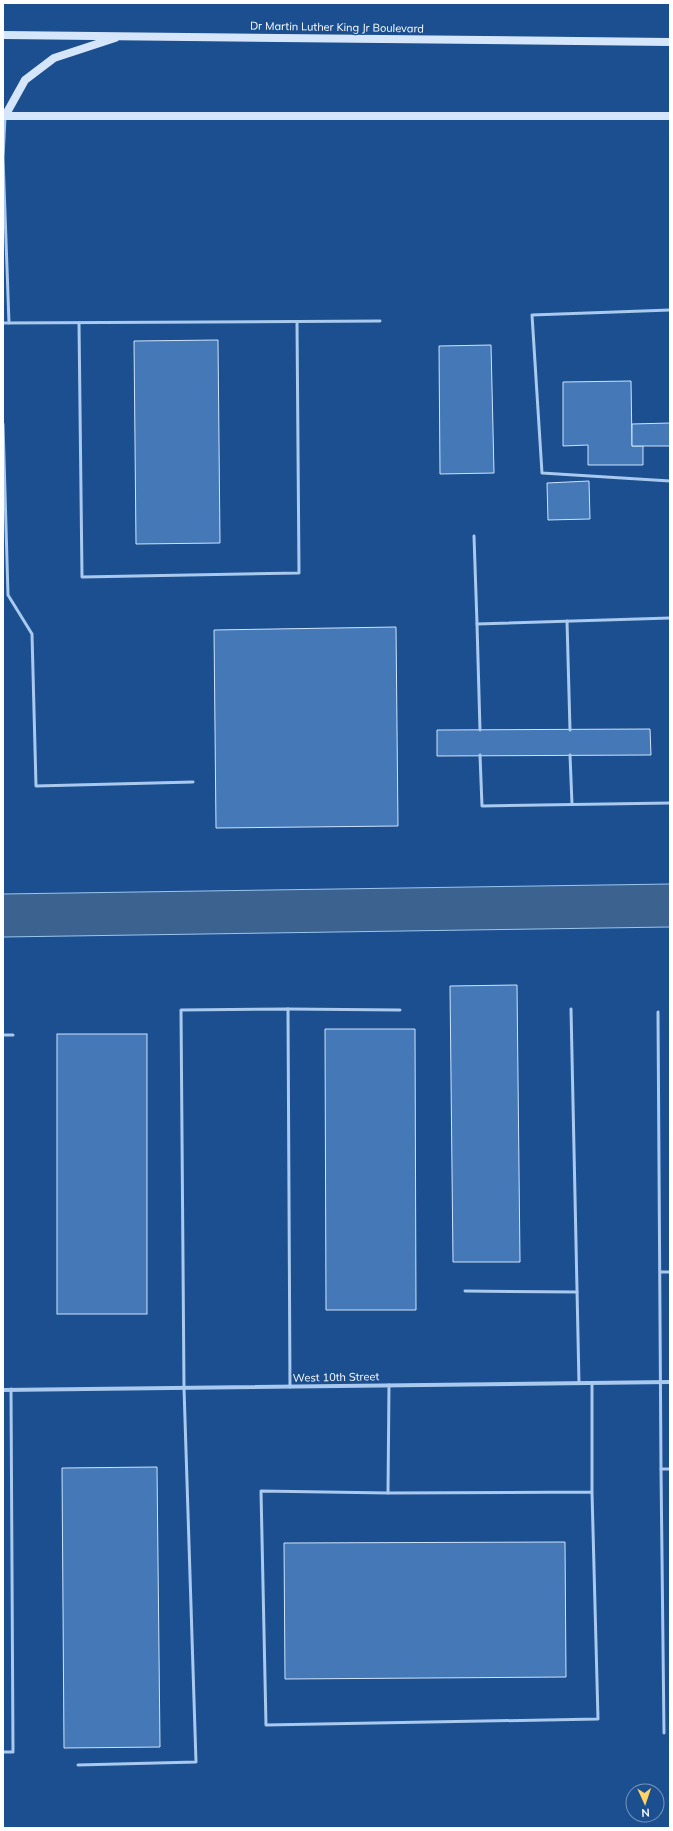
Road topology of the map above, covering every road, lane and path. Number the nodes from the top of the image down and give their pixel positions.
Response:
1 (3, 35) edge
2 (121, 36) junction
3 (670, 42) edge
4 (4, 116) edge
5 (670, 116) edge
6 (670, 310) edge
7 (380, 321) dead end
8 (297, 322) junction
9 (3, 323) edge
10 (9, 323) junction
11 (79, 323) junction
12 (3, 424) edge
13 (670, 481) edge
14 (474, 536) dead end
15 (670, 618) edge
16 (566, 621) junction
17 (477, 624) junction
18 (480, 730) dead end
19 (570, 730) dead end
20 (480, 755) dead end
21 (570, 755) dead end
22 (192, 782) dead end
23 (670, 802) edge
24 (572, 804) junction
25 (288, 1009) junction
26 (571, 1009) dead end
27 (400, 1010) dead end
28 (658, 1012) dead end
29 (13, 1035) dead end
30 (3, 1036) edge
31 (661, 1272) junction
32 (670, 1272) edge
33 (465, 1291) dead end
34 (577, 1292) junction
35 (659, 1382) junction
36 (670, 1382) edge
37 (579, 1383) junction
38 (592, 1383) junction
39 (389, 1385) junction
40 (290, 1386) junction
41 (184, 1388) junction
42 (11, 1389) junction
43 (3, 1390) edge
44 (661, 1469) junction
45 (670, 1469) edge
46 (592, 1492) junction
47 (388, 1493) junction
48 (664, 1733) dead end
49 (3, 1752) edge
50 (78, 1765) dead end

1 - 2 main road, Dr Martin Luther King Jr Boulevard
2 - 3 main road, Dr Martin Luther King Jr Boulevard
2 - 4 main road
4 - 5 main road
4 - 10 lane
6 - 13 lane
7 - 8 lane
8 - 11 lane
8 - 11 lane
9 - 10 lane
10 - 11 lane
12 - 22 lane
14 - 17 lane
15 - 16 lane
16 - 17 lane
16 - 19 lane
17 - 18 lane
20 - 24 lane
21 - 24 lane
23 - 24 lane
25 - 27 lane
25 - 40 lane
25 - 41 lane
26 - 34 lane
28 - 31 lane
29 - 30 lane
31 - 32 lane
31 - 35 lane
33 - 34 lane
34 - 37 lane
35 - 36 street, West 10th Street
35 - 38 street, West 10th Street
35 - 44 lane
37 - 38 street, West 10th Street
37 - 39 street, West 10th Street
38 - 46 lane
39 - 40 street, West 10th Street
39 - 47 lane
40 - 41 street, West 10th Street
41 - 42 street, West 10th Street
41 - 50 lane
42 - 43 street, West 10th Street
42 - 49 lane
44 - 45 lane
44 - 48 lane
46 - 47 lane
46 - 47 lane

